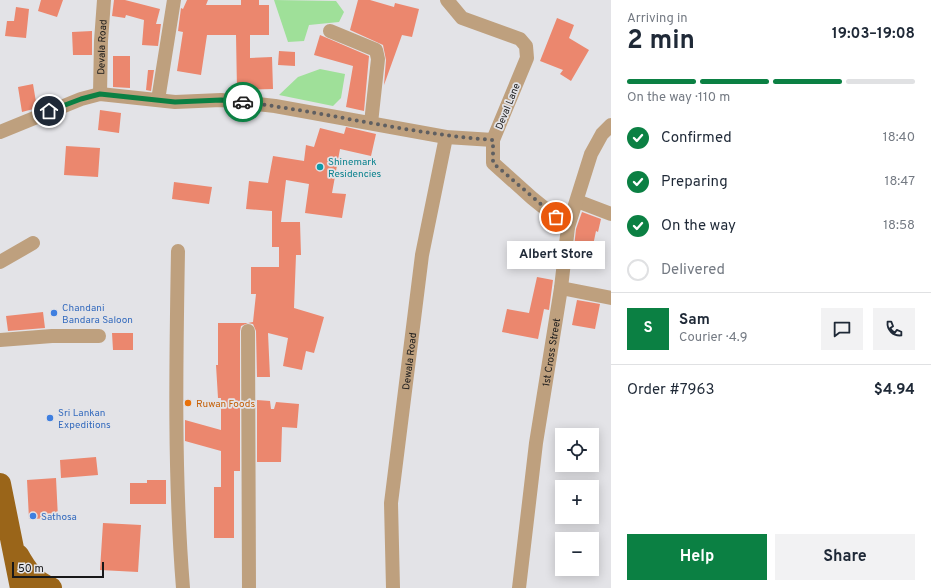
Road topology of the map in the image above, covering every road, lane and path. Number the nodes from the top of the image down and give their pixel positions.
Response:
1 (104, 0) edge
2 (174, 0) edge
3 (447, 0) edge
4 (330, 31) dead end
5 (100, 94) junction
6 (158, 100) junction
7 (371, 123) junction
8 (0, 132) edge
9 (608, 134) edge
10 (446, 137) junction
11 (493, 140) junction
12 (576, 200) junction
13 (611, 214) edge
14 (568, 227) junction
15 (33, 243) dead end
16 (178, 251) dead end
17 (0, 262) edge
18 (561, 288) junction
19 (611, 298) edge
20 (248, 331) dead end
21 (100, 336) dead end
22 (0, 340) edge
23 (0, 484) edge
24 (7, 539) edge
25 (8, 588) edge
26 (21, 588) edge
27 (51, 588) edge
28 (183, 588) edge
29 (249, 588) edge
30 (393, 588) edge
31 (519, 588) edge

1 - 5 street, Devala Road
2 - 6 street
3 - 11 street, Deval Lane
4 - 7 street
5 - 6 street
5 - 8 street
6 - 7 street
7 - 10 street
9 - 12 street, 1st Cross Street
10 - 11 street
10 - 30 street, Dewala Road
11 - 14 street, Deval Lane
12 - 13 street
12 - 14 street, 1st Cross Street
14 - 18 street, 1st Cross Street
15 - 17 street
16 - 28 street
18 - 19 street
18 - 31 street, 1st Cross Street
20 - 29 street
21 - 22 street
23 - 24 main road
24 - 25 main road
24 - 26 main road
24 - 27 main road

